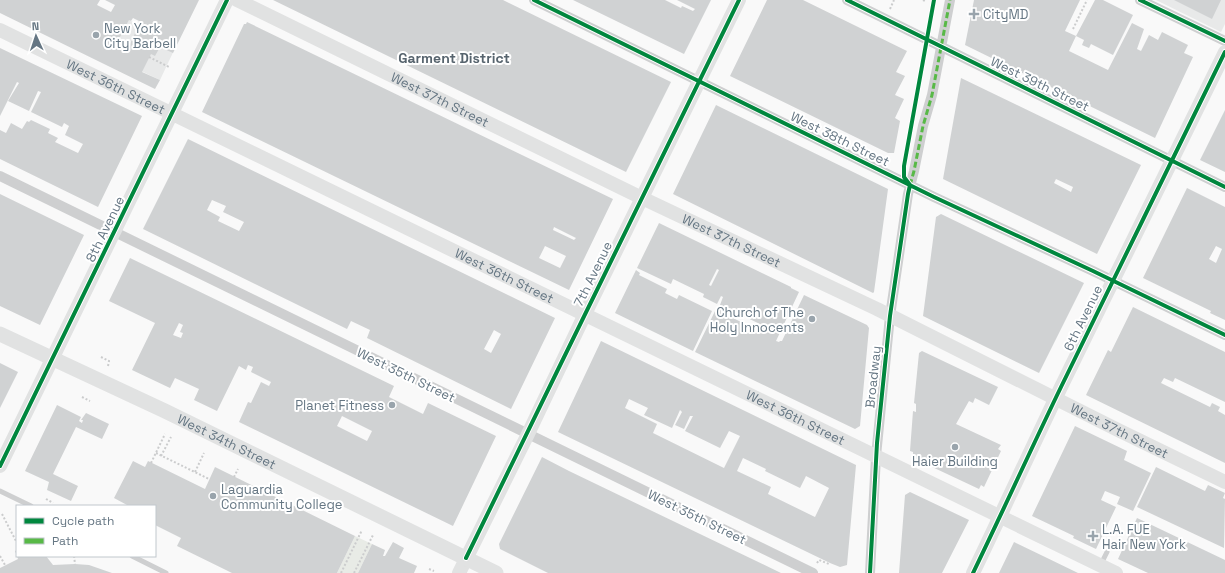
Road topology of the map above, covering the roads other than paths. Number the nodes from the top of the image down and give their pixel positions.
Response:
1 (227, 0) edge
2 (237, 0) edge
3 (534, 0) edge
4 (739, 0) edge
5 (847, 0) edge
6 (950, 0) edge
7 (1140, 0) edge
8 (0, 30) edge
9 (1225, 41) edge
10 (942, 46) junction
11 (1225, 52) edge
12 (698, 81) junction
13 (172, 114) junction
14 (1172, 161) junction
15 (0, 176) edge
16 (910, 185) junction
17 (1225, 187) edge
18 (642, 198) junction
19 (114, 232) junction
20 (1113, 281) junction
21 (584, 314) junction
22 (890, 316) junction
23 (0, 334) edge
24 (1225, 335) edge
25 (52, 358) junction
26 (1055, 399) junction
27 (528, 434) junction
28 (876, 456) junction
29 (0, 466) edge
30 (1225, 482) edge
31 (0, 491) edge
32 (29, 505) edge
33 (1001, 517) junction
34 (1107, 552) dead end
35 (134, 557) edge
36 (466, 558) junction
37 (1100, 565) junction
38 (166, 573) edge
39 (459, 573) edge
40 (496, 573) edge
41 (812, 573) edge
42 (870, 573) edge
43 (973, 573) edge
44 (1116, 573) edge

1 - 13 main road, 8th Avenue
2 - 18 main road, West 37th Street
3 - 12 street, West 38th Street
4 - 12 main road, 7th Avenue
5 - 10 street, West 39th Street
6 - 10 street, Broadway
7 - 9 street
8 - 13 main road, West 36th Street
10 - 14 street, West 39th Street
10 - 16 street, Broadway
11 - 14 main road, 6th Avenue
12 - 16 street, West 38th Street
12 - 18 main road, 7th Avenue
13 - 19 main road, 8th Avenue
13 - 21 main road, West 36th Street
14 - 17 street, West 39th Street
14 - 20 main road, 6th Avenue
15 - 19 street, West 35th Street
16 - 20 street, West 38th Street
16 - 22 street, Broadway
18 - 21 main road, 7th Avenue
18 - 22 main road, West 37th Street
19 - 25 main road, 8th Avenue
19 - 27 street, West 35th Street
20 - 24 street, West 38th Street
20 - 26 main road, 6th Avenue
21 - 27 main road, 7th Avenue
21 - 28 main road, West 36th Street
22 - 26 main road, West 37th Street
22 - 28 street, Broadway
23 - 25 main road, West 34th Street
25 - 29 main road, 8th Avenue
25 - 36 main road, West 34th Street
26 - 30 main road, West 37th Street
26 - 33 main road, 6th Avenue
27 - 36 main road, 7th Avenue
27 - 41 street, West 35th Street
28 - 33 main road, West 36th Street
28 - 42 street, Broadway
31 - 32 lane
33 - 37 main road, West 36th Street
33 - 43 main road, 6th Avenue
34 - 37 lane
35 - 38 lane
36 - 39 main road, 7th Avenue
36 - 40 main road, West 34th Street
37 - 44 main road, West 36th Street

